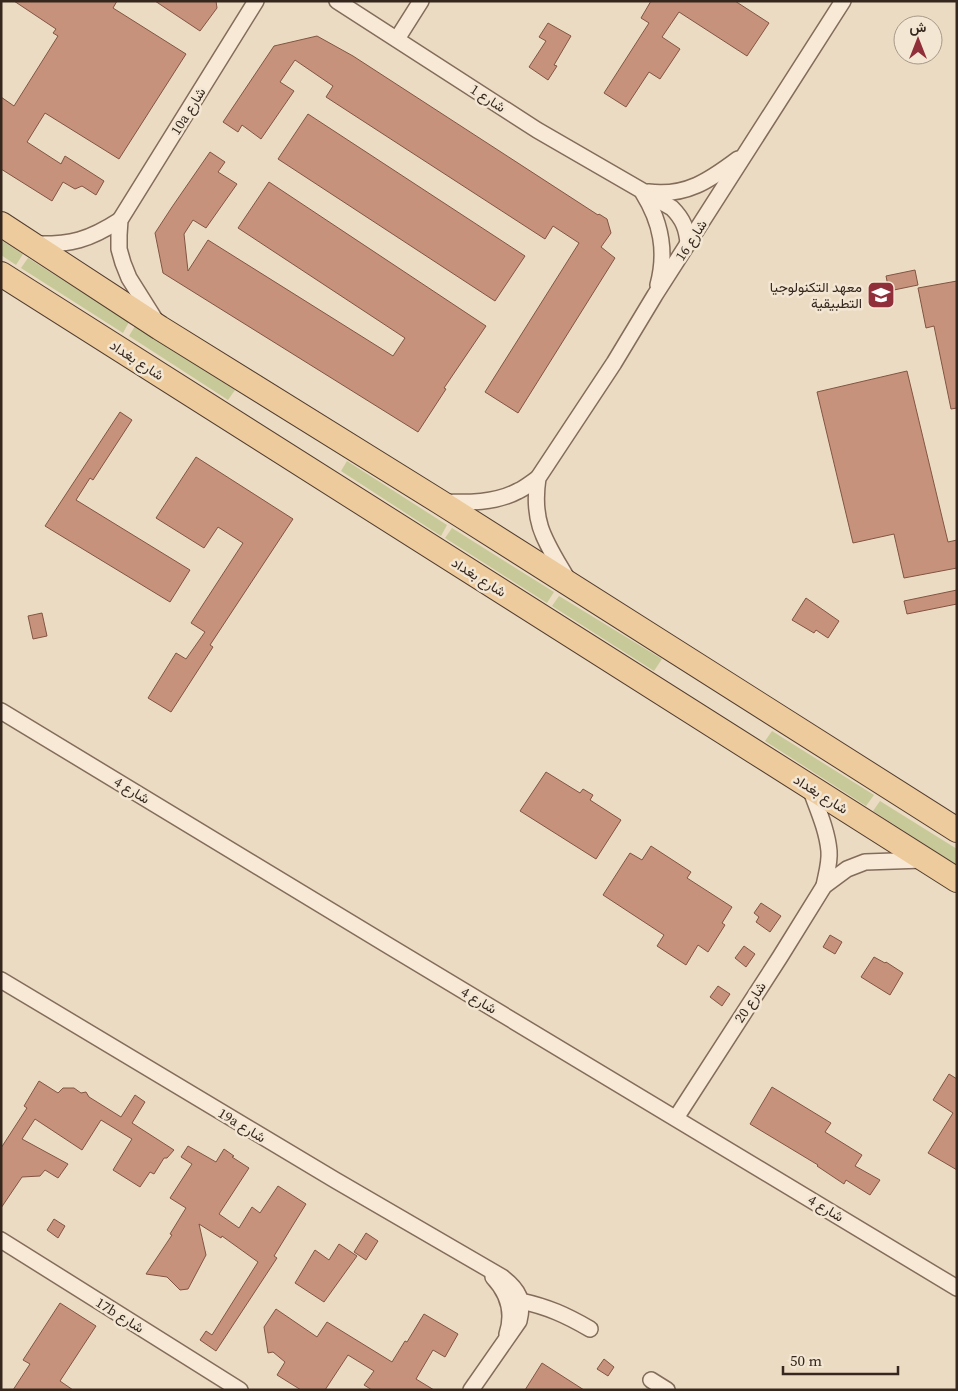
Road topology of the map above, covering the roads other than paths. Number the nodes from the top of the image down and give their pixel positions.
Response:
1 (256, 1) edge
2 (337, 1) edge
3 (421, 1) edge
4 (843, 1) edge
5 (397, 39) junction
6 (746, 153) junction
7 (642, 192) junction
8 (120, 220) junction
9 (1, 224) edge
10 (32, 244) junction
11 (688, 244) junction
12 (1, 274) edge
13 (655, 295) junction
14 (160, 328) junction
15 (538, 478) junction
16 (440, 502) junction
17 (573, 587) junction
18 (1, 710) edge
19 (810, 788) junction
20 (957, 830) edge
21 (925, 860) junction
22 (957, 880) edge
23 (824, 886) junction
24 (1, 980) edge
25 (676, 1118) junction
26 (1, 1240) edge
27 (485, 1268) junction
28 (957, 1288) edge
29 (521, 1301) junction
30 (590, 1329) dead end
31 (505, 1340) junction
32 (650, 1380) dead end
33 (240, 1390) edge
34 (471, 1390) edge
35 (667, 1390) edge

1 - 8 street, 10a شارع
2 - 5 street, شارع 1
3 - 5 street
4 - 6 street, شارع 16
5 - 7 street, شارع 1
6 - 7 street, شارع 1
6 - 11 street, شارع 16
7 - 11 street, شارع 1
7 - 13 street
8 - 10 street, 10a شارع
8 - 14 street, 10a شارع
9 - 10 main road
10 - 14 main road
11 - 13 street, شارع 16
12 - 19 main road, شارع بغداد
13 - 15 street, شارع 16
14 - 16 main road
15 - 16 street, شارع 16
15 - 17 street, شارع 16
16 - 17 main road
17 - 20 main road
18 - 25 street, شارع 4
19 - 21 main road, شارع بغداد
19 - 23 street, شارع 20
21 - 22 main road, شارع بغداد
21 - 23 street, شارع 20
23 - 25 street, شارع 20
24 - 27 street, 19a شارع
25 - 28 street, شارع 4
26 - 33 street, 17b شارع
27 - 29 street, 19a شارع
27 - 31 street
29 - 30 street
29 - 31 street
31 - 34 street
32 - 35 street

